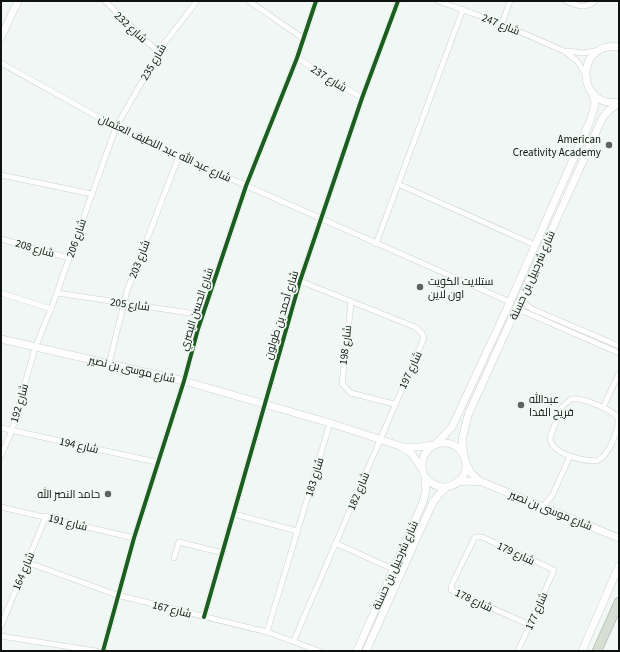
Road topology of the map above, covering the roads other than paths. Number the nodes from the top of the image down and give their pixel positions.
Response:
1 (18, 1) edge
2 (105, 1) edge
3 (196, 1) edge
4 (249, 1) edge
5 (316, 1) edge
6 (398, 1) edge
7 (438, 1) edge
8 (510, 1) edge
9 (566, 1) edge
10 (595, 1) edge
11 (463, 9) junction
12 (502, 24) junction
13 (1, 38) edge
14 (304, 39) junction
15 (618, 45) edge
16 (601, 49) junction
17 (564, 51) junction
18 (158, 52) junction
19 (297, 58) junction
20 (1, 63) edge
21 (586, 75) junction
22 (593, 94) junction
23 (362, 98) junction
24 (619, 103) edge
25 (116, 127) junction
26 (179, 156) junction
27 (1, 175) edge
28 (398, 184) junction
29 (246, 186) junction
30 (92, 194) junction
31 (322, 218) junction
32 (1, 239) edge
33 (376, 244) junction
34 (535, 245) junction
35 (69, 258) junction
36 (300, 281) junction
37 (1, 293) edge
38 (57, 293) junction
39 (522, 295) junction
40 (510, 302) junction
41 (124, 303) junction
42 (351, 303) junction
43 (51, 309) junction
44 (203, 314) junction
45 (513, 317) junction
46 (1, 339) edge
47 (619, 346) edge
48 (35, 348) junction
49 (619, 353) edge
50 (109, 364) junction
51 (619, 373) edge
52 (184, 381) junction
53 (264, 404) junction
54 (394, 404) junction
55 (603, 408) junction
56 (330, 423) junction
57 (1, 428) edge
58 (12, 430) junction
59 (380, 440) junction
60 (435, 444) junction
61 (400, 446) junction
62 (1, 456) edge
63 (570, 456) junction
64 (465, 458) junction
65 (156, 462) junction
66 (421, 467) junction
67 (425, 477) junction
68 (457, 482) junction
69 (482, 482) junction
70 (447, 487) junction
71 (543, 506) junction
72 (1, 507) edge
73 (234, 514) junction
74 (46, 516) junction
75 (297, 531) junction
76 (478, 536) joint
77 (134, 538) junction
78 (619, 538) edge
79 (335, 543) junction
80 (223, 553) junction
81 (174, 558) dead end
82 (26, 562) junction
83 (619, 566) edge
84 (393, 569) junction
85 (554, 570) joint
86 (118, 595) junction
87 (619, 602) edge
88 (204, 617) junction
89 (530, 625) junction
90 (1, 626) edge
91 (267, 632) junction
92 (1, 636) edge
93 (294, 640) junction
94 (96, 651) edge
95 (103, 651) edge
96 (319, 651) edge
97 (357, 651) edge
98 (366, 651) edge
99 (518, 651) edge
100 (582, 651) edge
101 (597, 651) edge

1 - 13 street
2 - 18 street, شارع 232
3 - 18 street, شارع 235
4 - 14 street
5 - 14 street, شارع الحسن البصري
6 - 23 street, شارع أحمد بن طولون
7 - 11 street, شارع 247
8 - 12 street
9 - 10 street
11 - 12 street, شارع 247
11 - 28 street
12 - 17 street, شارع 247
14 - 19 street, شارع الحسن البصري
15 - 16 street
16 - 17 street, شارع 247
16 - 21 street
17 - 21 street, شارع 247
18 - 25 street, شارع 235
19 - 23 street, شارع 237
19 - 29 street, شارع الحسن البصري
20 - 25 street, شارع عبد الله عبد اللطيف العثمان
21 - 22 street
22 - 24 street
22 - 34 street, شارع شرحبيل بن حسنة
23 - 31 street, شارع أحمد بن طولون
24 - 39 street, شارع شرحبيل بن حسنة
25 - 26 street, شارع عبد الله عبد اللطيف العثمان
25 - 30 street, شارع 206
26 - 29 street, شارع عبد الله عبد اللطيف العثمان
26 - 41 street, شارع 203
27 - 30 street
28 - 33 street
28 - 34 street
29 - 31 street, شارع عبد الله عبد اللطيف العثمان
29 - 44 street, شارع الحسن البصري
30 - 35 street, شارع 206
31 - 33 street, شارع عبد الله عبد اللطيف العثمان
31 - 36 street, شارع أحمد بن طولون
32 - 35 street, شارع 208
33 - 40 street, شارع عبد الله عبد اللطيف العثمان
34 - 40 street, شارع شرحبيل بن حسنة
35 - 38 street, شارع 206
36 - 42 street
36 - 53 street, شارع أحمد بن طولون
37 - 43 street
38 - 41 street, شارع 205
38 - 43 street, شارع 206
39 - 45 street, شارع شرحبيل بن حسنة
39 - 47 street
40 - 60 street, شارع شرحبيل بن حسنة
41 - 44 street, شارع 205
41 - 50 street, شارع 203
42 - 54 street, شارع 198
42 - 54 street, شارع 197
43 - 48 street, شارع 206
44 - 52 street, شارع الحسن البصري
45 - 49 street
45 - 64 street, شارع شرحبيل بن حسنة
46 - 48 street, شارع موسى بن نصير
48 - 50 street, شارع موسى بن نصير
48 - 58 street, شارع 192
50 - 52 street, شارع موسى بن نصير
51 - 55 street
52 - 53 street, شارع موسى بن نصير
52 - 65 street, شارع الحسن البصري
53 - 56 street, شارع موسى بن نصير
53 - 73 street, شارع أحمد بن طولون
54 - 59 street, شارع 197
55 - 63 street
55 - 63 street
56 - 59 street, شارع موسى بن نصير
56 - 75 street, شارع 183
57 - 58 street, شارع 194
58 - 62 street, شارع 192
58 - 65 street, شارع 194
59 - 61 street, شارع موسى بن نصير
59 - 79 street, شارع 182
60 - 61 street, شارع موسى بن نصير
60 - 64 street
60 - 66 street
61 - 66 street, شارع موسى بن نصير
63 - 71 street
64 - 68 street
64 - 69 street, شارع موسى بن نصير
65 - 77 street, شارع الحسن البصري
66 - 67 street
67 - 70 street
67 - 84 street, شارع شرحبيل بن حسنة
68 - 69 street, شارع موسى بن نصير
68 - 70 street
69 - 71 street, شارع موسى بن نصير
70 - 98 street, شارع شرحبيل بن حسنة
71 - 78 street, شارع موسى بن نصير
72 - 74 street, شارع 191
73 - 75 street
73 - 80 street, شارع أحمد بن طولون
74 - 77 street, شارع 191
74 - 82 street, شارع 164
75 - 91 street, شارع 183
76 - 85 street, شارع 179
76 - 89 street, شارع 178
77 - 86 street, شارع الحسن البصري
79 - 84 street
79 - 93 street, شارع 182
80 - 81 street
80 - 88 street, شارع أحمد بن طولون
82 - 86 street, شارع 167
82 - 90 street, شارع 164
83 - 100 street
84 - 97 street, شارع شرحبيل بن حسنة
85 - 89 street, شارع 177
86 - 88 street, شارع 167
86 - 95 street, شارع الحسن البصري
87 - 101 highway
88 - 91 street, شارع 167
89 - 99 street, شارع 177
91 - 93 street, شارع 167
92 - 94 street
93 - 96 street, شارع 167

